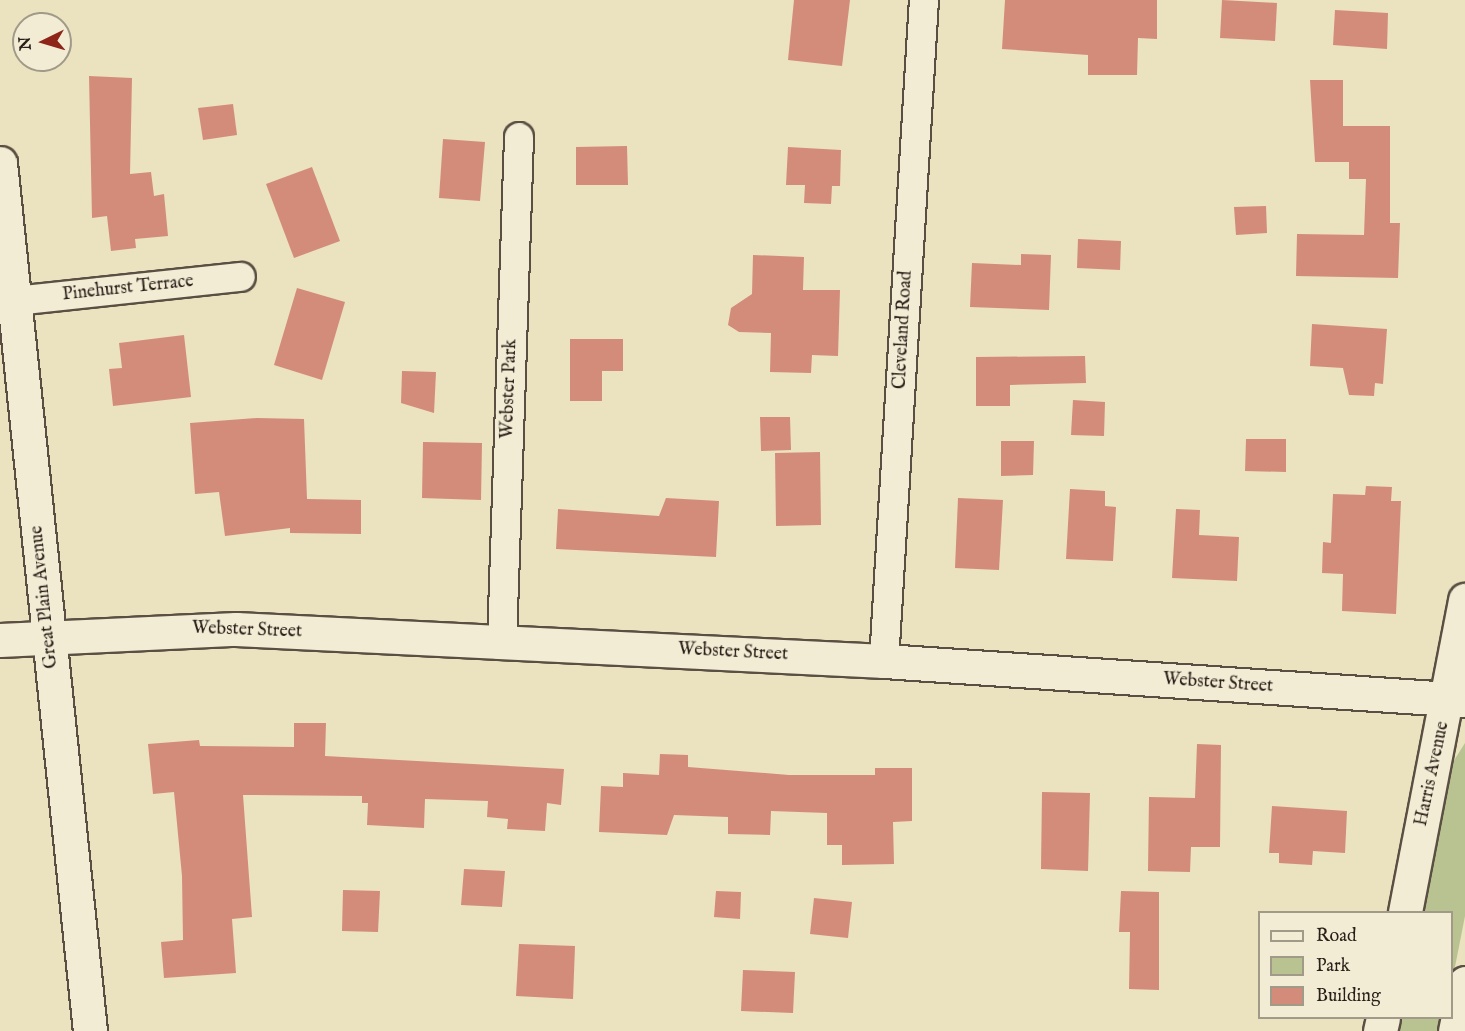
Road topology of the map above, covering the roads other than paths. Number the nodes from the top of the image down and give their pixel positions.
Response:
1 (924, 0) edge
2 (519, 136) dead end
3 (0, 163) edge
4 (241, 277) dead end
5 (15, 302) junction
6 (1465, 600) edge
7 (49, 636) junction
8 (0, 640) edge
9 (502, 642) junction
10 (884, 661) junction
11 (1457, 699) edge
12 (1405, 911) edge
13 (1465, 983) edge
14 (90, 1031) edge
15 (1455, 1031) edge

1 - 10 street, Cleveland Road
2 - 9 street, Webster Park
3 - 5 street, Great Plain Avenue
4 - 5 street, Pinehurst Terrace
5 - 7 street, Great Plain Avenue
6 - 11 street, Harris Avenue
7 - 8 street, Webster Street
7 - 9 street, Webster Street
7 - 14 street, Great Plain Avenue
9 - 10 street, Webster Street
10 - 11 street, Webster Street
11 - 12 street, Harris Avenue
13 - 15 street

